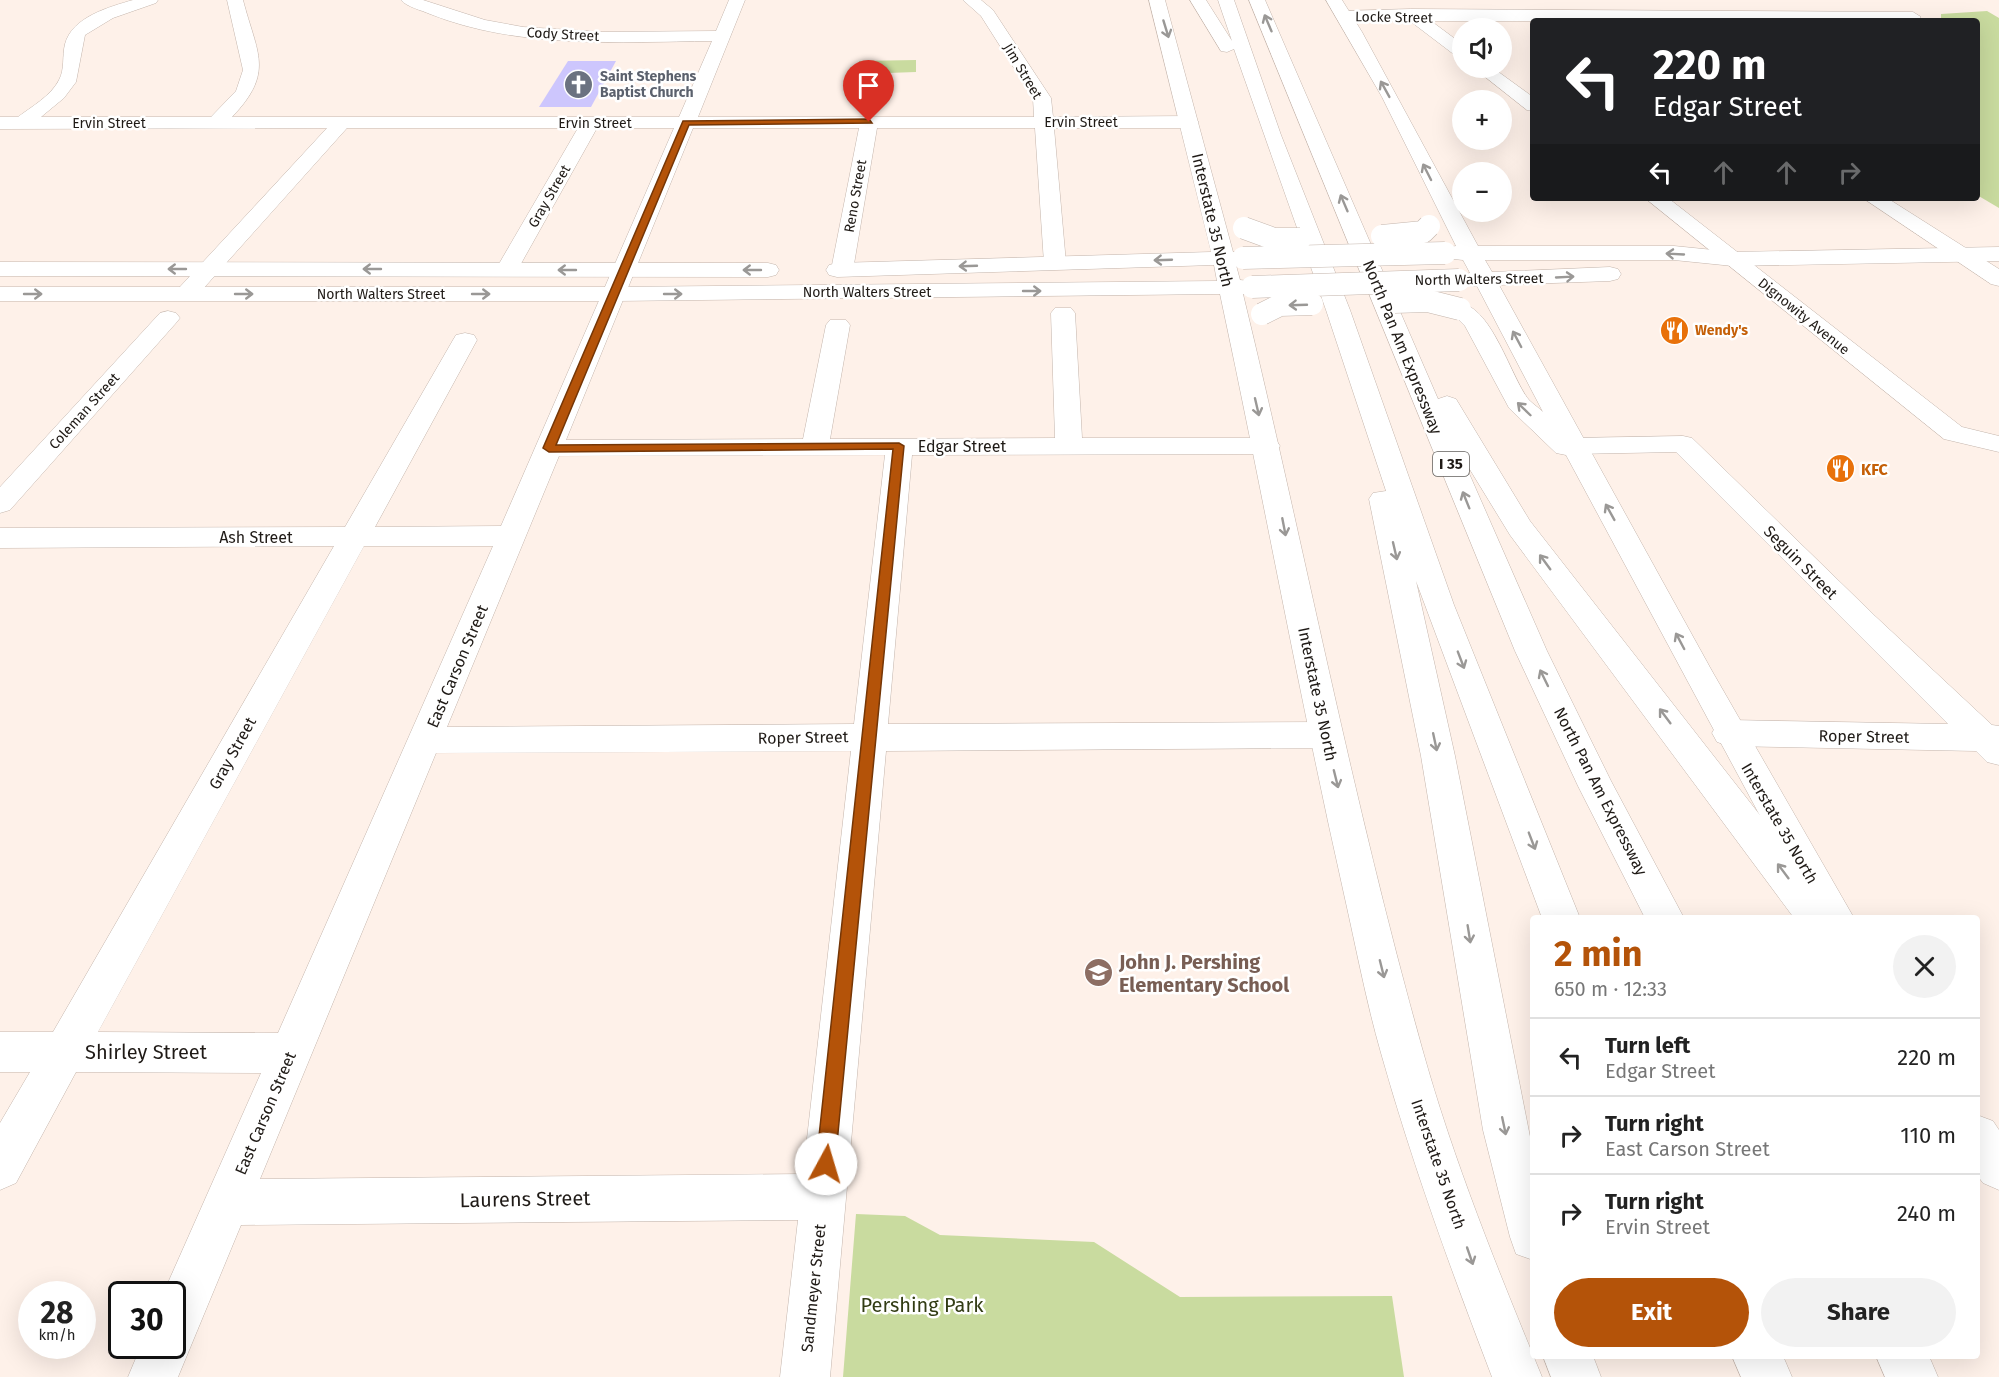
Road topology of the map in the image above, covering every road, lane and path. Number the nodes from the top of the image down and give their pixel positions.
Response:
1 (150, 0) edge
2 (235, 0) edge
3 (409, 0) edge
4 (737, 0) edge
5 (971, 0) edge
6 (1157, 0) edge
7 (1198, 0) edge
8 (1226, 0) edge
9 (1257, 0) edge
10 (1334, 0) edge
11 (1393, 0) edge
12 (1562, 0) edge
13 (1344, 15) junction
14 (1913, 17) dead end
15 (1416, 18) junction
16 (1590, 18) edge
17 (1752, 18) edge
18 (1530, 19) edge
19 (721, 36) junction
20 (1452, 45) edge
21 (1496, 78) edge
22 (1530, 104) edge
23 (869, 122) junction
24 (1045, 122) junction
25 (1190, 122) junction
26 (0, 123) edge
27 (22, 123) junction
28 (216, 123) junction
29 (342, 123) junction
30 (590, 123) junction
31 (686, 123) junction
32 (1272, 135) junction
33 (1209, 196) junction
34 (1658, 201) edge
35 (1878, 201) edge
36 (1443, 202) junction
37 (1471, 253) junction
38 (1999, 254) edge
39 (1960, 255) junction
40 (1232, 258) junction
41 (1733, 259) junction
42 (1055, 263) junction
43 (0, 269) edge
44 (209, 269) junction
45 (507, 269) junction
46 (794, 270) dead end
47 (818, 270) dead end
48 (842, 270) junction
49 (1999, 279) edge
50 (1485, 280) junction
51 (620, 282) junction
52 (1240, 287) junction
53 (0, 294) edge
54 (186, 294) junction
55 (1338, 310) junction
56 (1063, 313) dead end
57 (1390, 313) junction
58 (168, 318) dead end
59 (838, 325) dead end
60 (465, 340) dead end
61 (1250, 376) junction
62 (1999, 444) edge
63 (815, 446) junction
64 (899, 446) junction
65 (1069, 446) junction
66 (1267, 446) junction
67 (549, 448) junction
68 (1579, 454) junction
69 (0, 504) edge
70 (512, 536) junction
71 (354, 537) junction
72 (0, 538) edge
73 (1729, 733) junction
74 (1325, 735) junction
75 (869, 737) junction
76 (425, 740) junction
77 (1994, 743) edge
78 (1560, 915) edge
79 (1663, 915) edge
80 (1815, 915) edge
81 (1833, 915) edge
82 (64, 1051) junction
83 (0, 1052) edge
84 (291, 1053) junction
85 (1980, 1141) edge
86 (0, 1167) edge
87 (1999, 1167) edge
88 (822, 1197) junction
89 (227, 1202) junction
90 (1530, 1226) edge
91 (186, 1298) edge
92 (161, 1359) edge
93 (1570, 1359) edge
94 (1758, 1359) edge
95 (1903, 1359) edge
96 (153, 1377) edge
97 (805, 1377) edge
98 (1517, 1377) edge
99 (1576, 1377) edge
100 (1767, 1377) edge
101 (1913, 1377) edge

1 - 27 main road
2 - 28 main road
3 - 19 main road, Cody Street
4 - 19 main road, East Carson Street
5 - 24 main road, Jim Street
6 -> 25 main road, Interstate 35 North
7 - 32 main road
8 - 32 main road
57 -> 9 main road, North Pan Am Expressway / I 35
10 - 13 main road, Interstate 35 North
11 - 15 main road
12 - 16 main road
13 - 15 main road, Locke Street
36 -> 13 main road, Interstate 35 North
14 - 17 main road, Locke Street
15 - 18 main road, Locke Street
15 - 20 main road
19 - 31 main road, East Carson Street
21 - 22 main road
23 - 24 main road, Ervin Street
23 - 31 main road, Ervin Street
23 - 48 main road, Reno Street
24 - 25 main road, Ervin Street
24 - 42 main road, Jim Street
25 - 33 main road, Interstate 35 North
26 - 27 main road, Ervin Street
27 - 28 main road, Ervin Street
28 - 29 main road, Ervin Street
29 - 30 main road, Ervin Street
29 - 44 main road
30 - 31 main road, Ervin Street
30 - 45 main road, Gray Street
31 - 51 main road, East Carson Street
32 - 55 main road
33 - 36 main road, bridge
33 - 40 main road, Interstate 35 North
34 - 41 main road, Dignowity Avenue
35 - 39 main road
36 - 37 main road, Interstate 35 North
37 - 40 main road, North Walters Street, bridge
41 -> 37 main road, North Walters Street
37 - 50 main road, Interstate 35 North
38 - 39 main road, North Walters Street
39 - 41 main road, North Walters Street
39 - 49 main road
40 -> 42 main road, North Walters Street
40 - 52 main road, Interstate 35 North
50 -> 41 main road, North Walters Street
41 - 62 main road, Dignowity Avenue
42 -> 48 main road, North Walters Street
44 -> 43 main road, North Walters Street
45 -> 44 main road, North Walters Street
44 - 54 main road
51 -> 45 main road, North Walters Street
46 -> 51 main road, North Walters Street
47 - 48 main road, North Walters Street
50 - 52 main road, North Walters Street, bridge
68 -> 50 main road, Interstate 35 North
51 -> 52 main road, North Walters Street
54 -> 51 main road, North Walters Street
51 - 67 main road, East Carson Street
52 - 61 main road, Interstate 35 North
53 -> 54 main road, North Walters Street
55 -> 78 main road
55 -> 90 main road
56 - 65 main road
79 -> 57 main road, North Pan Am Expressway / I 35
80 -> 57 main road
58 - 69 main road, Coleman Street
59 - 63 main road
60 - 71 main road, Gray Street
61 -> 66 main road, Interstate 35 North
68 -> 61 main road, bridge
63 - 64 main road, Edgar Street
63 - 67 main road, Edgar Street
64 - 65 main road, Edgar Street
64 - 75 main road, Sandmeyer Street
65 - 66 main road, Edgar Street
66 -> 74 main road, Interstate 35 North
67 - 70 main road, East Carson Street
73 -> 68 main road, Interstate 35 North
68 - 77 main road, Seguin Street
70 - 71 main road, Ash Street
70 - 76 main road, East Carson Street
71 - 72 main road, Ash Street
71 - 82 main road, Gray Street
73 - 77 main road, Roper Street
73 - 81 main road, Interstate 35 North
74 - 75 main road, Roper Street
74 -> 98 main road, Interstate 35 North
75 - 76 main road, Roper Street
75 - 88 main road, Sandmeyer Street
76 - 84 main road, East Carson Street
82 - 83 main road, Shirley Street
82 - 84 main road, Shirley Street
82 - 86 main road, Gray Street
84 - 89 main road, East Carson Street
85 - 87 main road
88 - 89 main road, Laurens Street
88 - 97 main road, Sandmeyer Street
89 - 91 main road, East Carson Street
92 - 96 main road
93 - 99 main road
94 - 100 main road
95 - 101 main road

